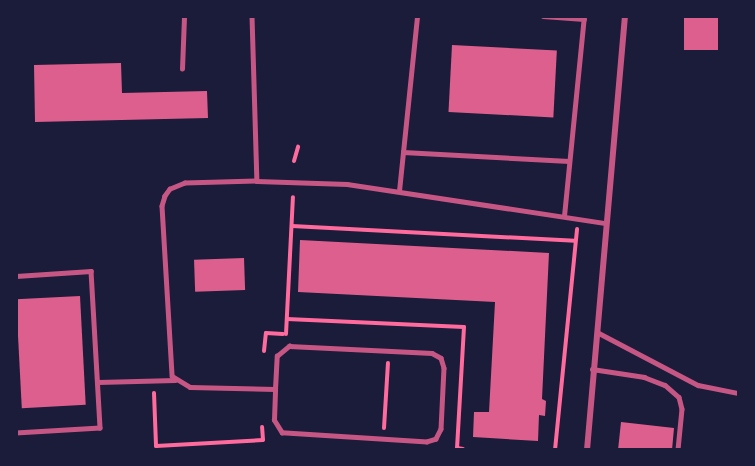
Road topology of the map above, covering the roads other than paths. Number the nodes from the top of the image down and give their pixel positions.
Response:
1 (184, 16) edge
2 (252, 16) edge
3 (417, 16) edge
4 (543, 16) edge
5 (625, 16) edge
6 (584, 18) edge
7 (182, 69) dead end
8 (403, 152) junction
9 (569, 161) junction
10 (257, 181) junction
11 (399, 191) junction
12 (564, 216) junction
13 (605, 223) junction
14 (16, 276) edge
15 (595, 330) junction
16 (592, 369) junction
17 (175, 381) junction
18 (98, 382) junction
19 (276, 389) junction
20 (738, 393) edge
21 (16, 433) edge
22 (587, 450) edge
23 (678, 450) edge

1 - 7 lane
2 - 10 lane
3 - 8 lane
4 - 6 lane
5 - 13 street
6 - 9 lane
8 - 9 lane
8 - 11 lane
9 - 12 lane
10 - 11 lane
10 - 17 lane
11 - 12 lane
12 - 13 lane
13 - 15 street
14 - 18 lane
15 - 16 street
15 - 20 lane
16 - 22 street
16 - 23 lane
17 - 18 lane
17 - 19 lane
18 - 21 lane
19 - 19 lane

